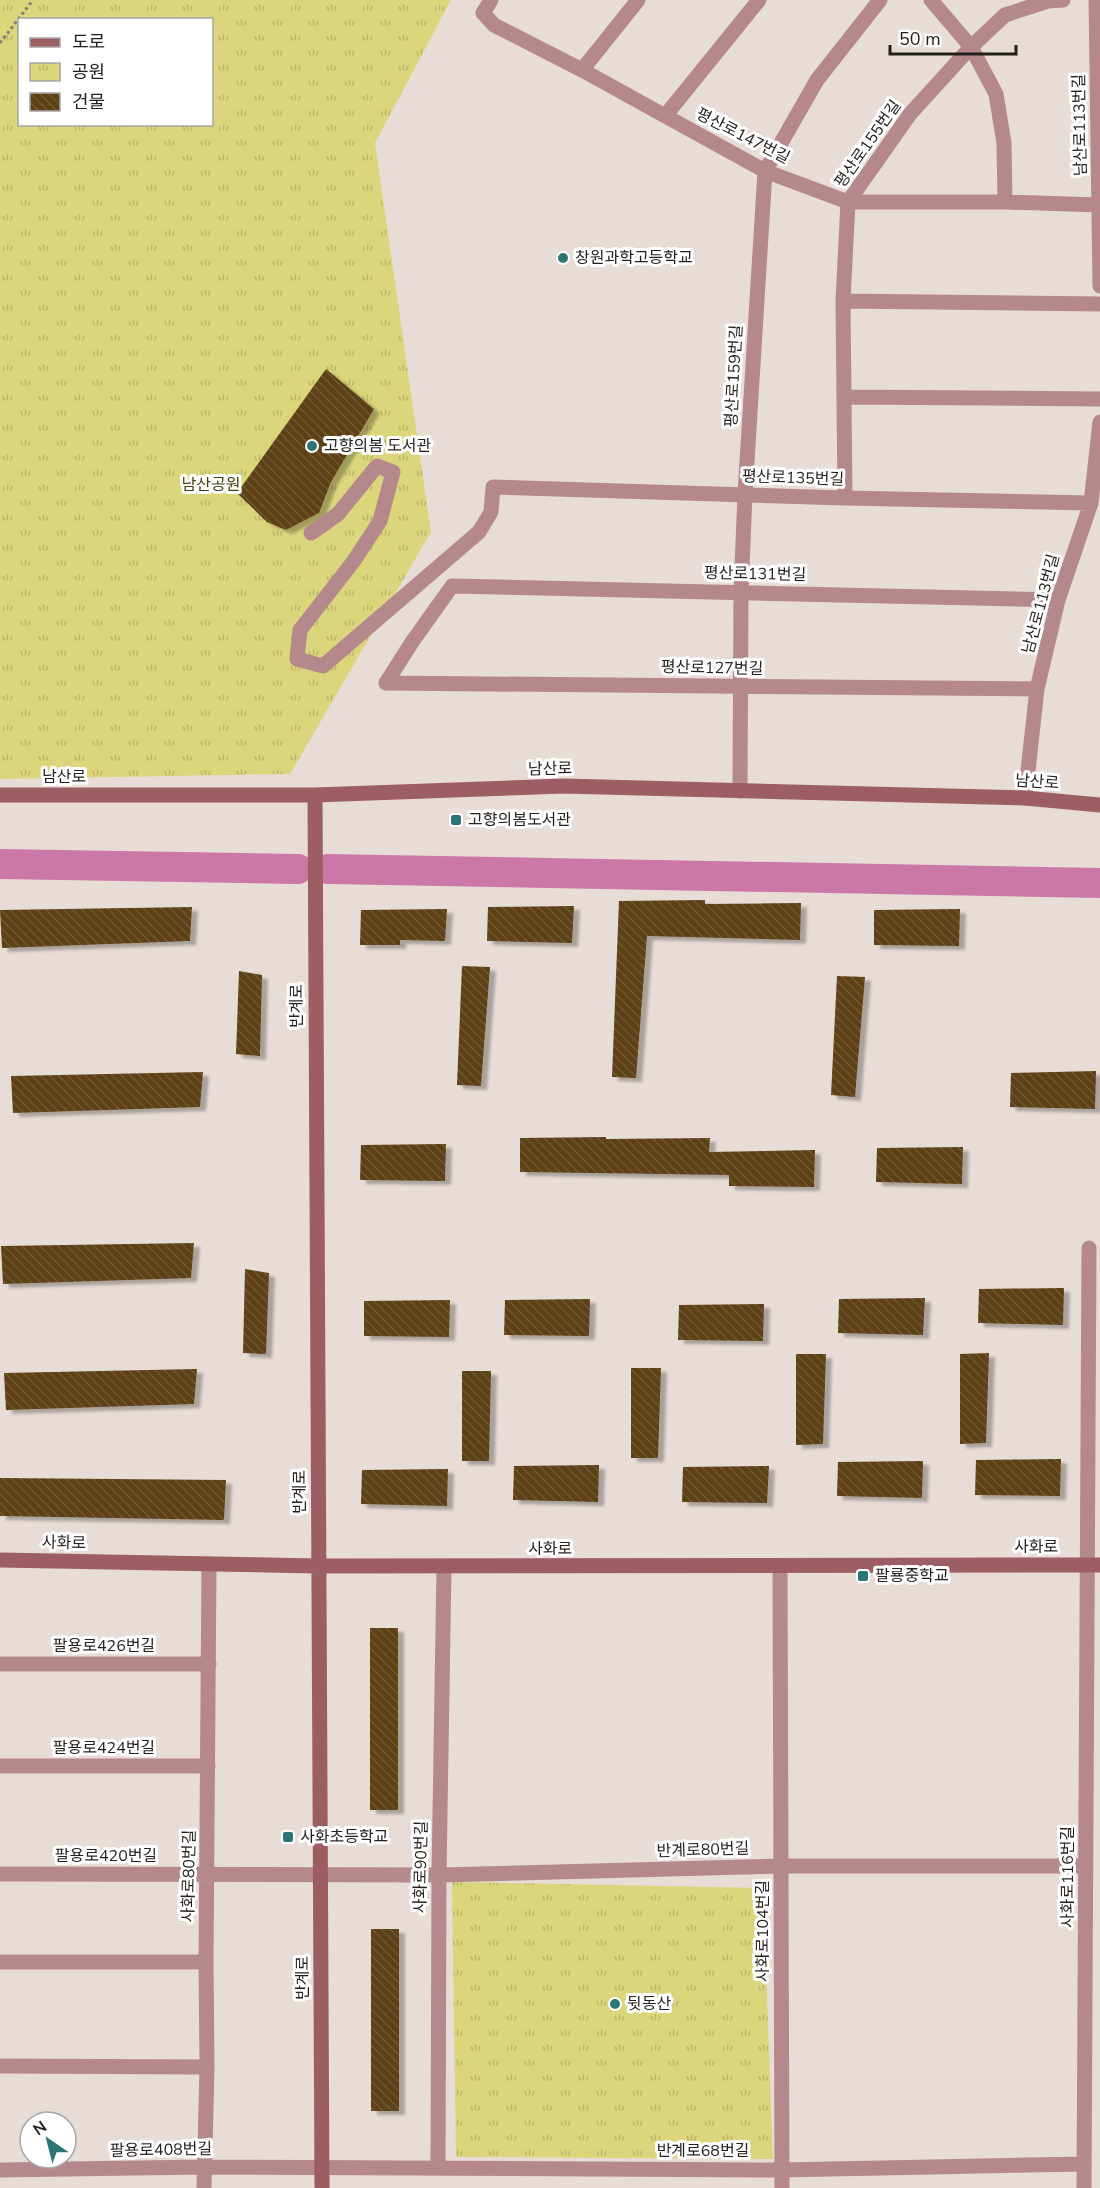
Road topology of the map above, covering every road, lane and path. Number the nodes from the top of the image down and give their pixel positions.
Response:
1 (33, 0) edge
2 (491, 0) edge
3 (638, 0) edge
4 (759, 0) edge
5 (880, 0) edge
6 (932, 0) edge
7 (1063, 0) edge
8 (1096, 0) edge
9 (19, 18) edge
10 (18, 20) edge
11 (0, 43) edge
12 (971, 47) junction
13 (582, 70) junction
14 (665, 116) junction
15 (765, 171) junction
16 (848, 202) junction
17 (1005, 202) junction
18 (1100, 205) edge
19 (1100, 286) edge
20 (843, 301) junction
21 (1100, 304) edge
22 (845, 397) junction
23 (1100, 399) edge
24 (1100, 422) edge
25 (745, 494) junction
26 (845, 498) junction
27 (1091, 503) junction
28 (311, 533) dead end
29 (741, 592) junction
30 (1058, 600) junction
31 (386, 683) joint
32 (740, 687) junction
33 (1037, 689) junction
34 (740, 791) junction
35 (0, 795) edge
36 (315, 795) junction
37 (1025, 798) junction
38 (1100, 804) edge
39 (1089, 1248) dead end
40 (0, 1560) edge
41 (209, 1564) junction
42 (1094, 1565) edge
43 (318, 1566) junction
44 (780, 1566) junction
45 (444, 1567) junction
46 (0, 1664) edge
47 (208, 1664) junction
48 (0, 1766) edge
49 (208, 1766) junction
50 (781, 1866) junction
51 (1086, 1866) junction
52 (0, 1874) edge
53 (207, 1875) junction
54 (320, 1875) junction
55 (439, 1875) junction
56 (0, 1962) edge
57 (206, 1962) junction
58 (0, 2066) edge
59 (207, 2067) junction
60 (1084, 2164) junction
61 (204, 2167) junction
62 (322, 2168) junction
63 (438, 2168) junction
64 (0, 2170) edge
65 (781, 2170) junction
66 (204, 2188) edge
67 (322, 2188) edge
68 (782, 2188) edge
69 (1084, 2188) edge

1 - 9 path
2 - 13 street, 평산로147번길
3 - 13 street
4 - 14 street
5 - 15 street, 평산로159번길
6 - 12 street
7 - 12 street, 평산로155번길
8 - 18 street, 남산로113번길
10 - 11 path
12 - 16 street, 평산로155번길
12 - 17 street
13 - 14 street, 평산로147번길
14 - 15 street, 평산로147번길
15 - 16 street, 평산로147번길
15 - 25 street, 평산로159번길
16 - 17 street, 평산로147번길
16 - 20 street, 평산로155번길
17 - 18 street, 평산로147번길
18 - 19 street, 남산로113번길
20 - 21 street
20 - 22 street, 평산로155번길
22 - 23 street
22 - 26 street, 평산로155번길
24 - 27 street, 남산로113번길
25 - 26 street, 평산로135번길
25 - 28 street, 평산로135번길
25 - 29 street, 평산로159번길
26 - 27 street, 평산로135번길
27 - 30 street, 남산로113번길
29 - 30 street, 평산로131번길
29 - 31 street, 평산로131번길
29 - 32 street, 평산로159번길
30 - 33 street, 남산로113번길
31 - 32 street, 평산로127번길
32 - 33 street, 평산로127번길
32 - 34 street, 평산로159번길
33 - 37 street, 남산로113번길
34 - 36 main road, 남산로
34 - 37 main road, 남산로
35 - 36 main road, 남산로
36 - 43 main road, 반계로
37 - 38 main road, 남산로
39 - 42 street, 사화로116번길
40 - 41 main road, 사화로
41 - 43 main road, 사화로
41 - 47 street, 사화로80번길
42 - 44 main road, 사화로
42 - 51 street, 사화로116번길
43 - 45 main road, 사화로
43 - 54 main road, 반계로
44 - 45 main road, 사화로
44 - 50 street, 사화로104번길
45 - 55 street, 사화로90번길
46 - 47 street, 팔용로426번길
47 - 49 street, 사화로80번길
48 - 49 street, 팔용로424번길
49 - 53 street, 사화로80번길
50 - 51 street, 반계로80번길
50 - 55 street, 반계로80번길
50 - 65 street, 사화로104번길
51 - 60 street, 사화로116번길
52 - 53 street, 팔용로420번길
53 - 54 street, 팔용로420번길
53 - 57 street, 사화로80번길
54 - 55 street, 반계로80번길
54 - 62 main road, 반계로
55 - 63 street, 사화로90번길
56 - 57 street
57 - 59 street, 사화로80번길
58 - 59 street
59 - 61 street, 사화로80번길
60 - 65 street, 반계로68번길
60 - 69 street, 사화로116번길
61 - 62 street, 팔용로408번길
61 - 64 street, 팔용로408번길
61 - 66 street, 사화로80번길
62 - 63 street, 반계로68번길
62 - 67 main road, 반계로
63 - 65 street, 반계로68번길
65 - 68 street, 사화로104번길

